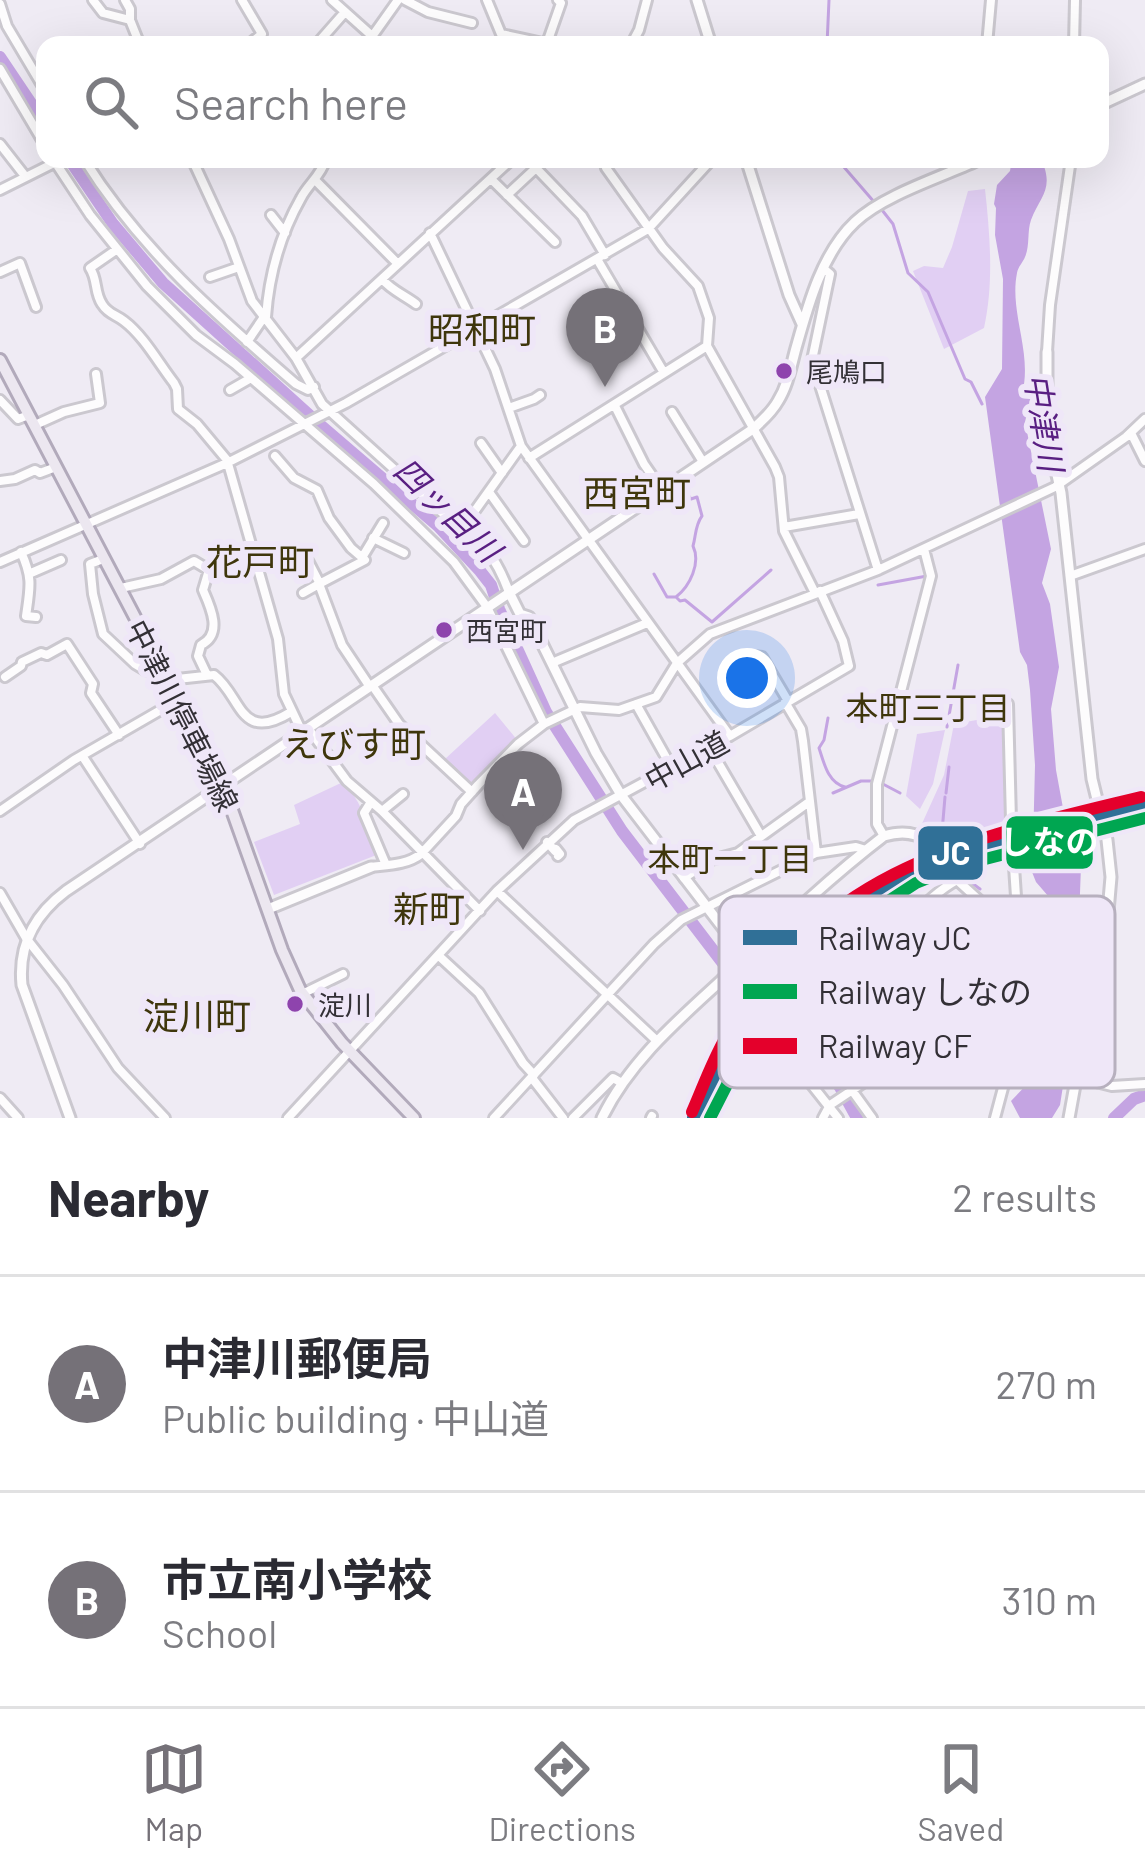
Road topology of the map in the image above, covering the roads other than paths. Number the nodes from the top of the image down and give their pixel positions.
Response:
1 (93, 0) edge
2 (125, 0) edge
3 (242, 0) edge
4 (332, 0) edge
5 (402, 0) edge
6 (488, 0) edge
7 (558, 0) edge
8 (647, 0) edge
9 (697, 0) edge
10 (991, 0) edge
11 (1075, 0) edge
12 (0, 4) edge
13 (345, 12) junction
14 (130, 20) junction
15 (472, 23) dead end
16 (136, 36) edge
17 (259, 36) edge
18 (324, 36) edge
19 (365, 36) edge
20 (371, 36) edge
21 (511, 36) edge
22 (552, 36) edge
23 (636, 36) edge
24 (708, 36) edge
25 (989, 36) edge
26 (1074, 36) edge
27 (0, 69) edge
28 (36, 75) edge
29 (1145, 84) edge
30 (1109, 101) edge
31 (36, 131) edge
32 (0, 144) edge
33 (42, 168) edge
34 (62, 168) edge
35 (91, 168) edge
36 (196, 168) edge
37 (323, 168) edge
38 (503, 168) edge
39 (606, 168) edge
40 (704, 168) edge
41 (749, 168) edge
42 (961, 168) edge
43 (1071, 168) edge
44 (26, 177) junction
45 (491, 179) junction
46 (315, 180) junction
47 (0, 190) edge
48 (507, 195) junction
49 (271, 215) dead end
50 (648, 229) junction
51 (285, 232) junction
52 (430, 233) junction
53 (555, 242) dead end
54 (116, 250) junction
55 (601, 257) junction
56 (398, 264) junction
57 (239, 267) junction
58 (824, 269) junction
59 (0, 272) edge
60 (210, 277) dead end
61 (382, 279) junction
62 (814, 293) junction
63 (789, 295) junction
64 (416, 304) dead end
65 (35, 307) dead end
66 (265, 318) junction
67 (802, 326) junction
68 (475, 328) junction
69 (247, 342) junction
70 (707, 346) junction
71 (1047, 352) joint
72 (296, 358) junction
73 (0, 361) edge
74 (664, 373) junction
75 (96, 374) dead end
76 (251, 378) junction
77 (314, 387) junction
78 (230, 390) dead end
79 (539, 394) dead end
80 (0, 400) edge
81 (615, 406) junction
82 (508, 408) junction
83 (329, 412) junction
84 (672, 412) dead end
85 (1145, 419) edge
86 (32, 420) junction
87 (306, 424) junction
88 (753, 429) junction
89 (1131, 433) junction
90 (482, 443) dead end
91 (520, 446) junction
92 (275, 456) dead end
93 (529, 458) junction
94 (1145, 461) edge
95 (703, 462) junction
96 (227, 463) junction
97 (56, 466) junction
98 (502, 473) junction
99 (0, 482) edge
100 (1057, 486) junction
101 (662, 490) junction
102 (489, 491) junction
103 (859, 514) junction
104 (383, 524) dead end
105 (86, 525) junction
106 (464, 526) junction
107 (784, 527) junction
108 (373, 538) junction
109 (588, 539) junction
110 (524, 541) dead end
111 (924, 549) junction
112 (1145, 549) edge
113 (21, 552) junction
114 (404, 553) dead end
115 (363, 556) junction
116 (306, 557) dead end
117 (103, 559) junction
118 (61, 560) dead end
119 (0, 562) edge
120 (878, 570) junction
121 (31, 573) junction
122 (1068, 577) junction
123 (319, 584) junction
124 (119, 589) junction
125 (818, 592) junction
126 (303, 593) dead end
127 (508, 593) junction
128 (489, 606) junction
129 (36, 617) dead end
130 (647, 622) junction
131 (552, 663) junction
132 (677, 663) junction
133 (743, 664) dead end
134 (206, 675) junction
135 (165, 676) junction
136 (5, 678) edge
137 (371, 686) junction
138 (178, 700) junction
139 (786, 702) junction
140 (636, 704) junction
141 (1008, 704) dead end
142 (291, 712) junction
143 (569, 712) junction
144 (546, 723) junction
145 (305, 730) junction
146 (118, 735) junction
147 (730, 736) junction
148 (709, 747) junction
149 (83, 757) junction
150 (672, 768) junction
151 (223, 785) junction
152 (472, 792) junction
153 (403, 794) dead end
154 (617, 796) junction
155 (370, 802) junction
156 (809, 802) junction
157 (0, 811) edge
158 (382, 811) junction
159 (761, 836) junction
160 (884, 836) junction
161 (548, 842) junction
162 (140, 844) junction
163 (866, 850) junction
164 (817, 853) junction
165 (422, 854) junction
166 (558, 856) dead end
167 (386, 865) junction
168 (371, 867) joint
169 (841, 874) junction
170 (684, 878) junction
171 (957, 880) junction
172 (497, 891) junction
173 (0, 893) edge
174 (730, 896) edge
175 (816, 896) edge
176 (934, 896) edge
177 (974, 896) edge
178 (1019, 896) edge
179 (1110, 896) edge
180 (719, 902) edge
181 (268, 909) junction
182 (702, 910) junction
183 (479, 911) junction
184 (719, 932) edge
185 (26, 938) junction
186 (439, 956) junction
187 (343, 974) dead end
188 (719, 983) edge
189 (302, 994) junction
190 (609, 994) junction
191 (657, 1041) junction
192 (349, 1050) junction
193 (533, 1076) junction
194 (622, 1083) junction
195 (1145, 1084) edge
196 (1115, 1086) edge
197 (818, 1088) edge
198 (853, 1088) edge
199 (1004, 1088) edge
200 (1073, 1088) edge
201 (850, 1090) junction
202 (0, 1098) edge
203 (832, 1104) junction
204 (18, 1118) edge
205 (70, 1118) edge
206 (165, 1118) edge
207 (287, 1118) edge
208 (414, 1118) edge
209 (494, 1118) edge
210 (563, 1118) edge
211 (573, 1118) edge
212 (602, 1118) edge
213 (824, 1118) edge
214 (838, 1118) edge
215 (872, 1118) edge
216 (995, 1118) edge
217 (1069, 1118) edge

1 - 14 street
2 - 14 street
3 - 17 street
4 - 13 street
5 - 15 street
5 - 20 street
6 - 21 street
7 - 22 street
8 - 23 street
9 - 24 street
10 - 25 street
11 - 26 street
12 - 28 street
13 - 18 street
13 - 19 street
14 - 16 street
27 - 31 street
29 - 30 street
32 - 44 street
33 - 44 street
34 - 54 street
35 - 69 street
36 - 57 street
37 - 46 street
38 - 45 street
39 - 50 street
40 - 50 street
41 - 63 street
42 - 58 street
43 - 71 street
44 - 47 street
45 - 48 street
45 - 52 street
46 - 51 street
46 - 56 street
48 - 53 street
48 - 55 street
49 - 51 street
50 - 55 street
50 - 70 street
51 - 66 street
52 - 56 street
52 - 68 street
54 - 76 street
54 - 96 street
55 - 68 street
55 - 74 street
56 - 61 street
57 - 60 street
57 - 66 street
58 - 62 street
58 - 103 street
59 - 65 street
61 - 64 street
61 - 72 street
62 - 63 street
62 - 67 street
63 - 67 street
66 - 69 street
66 - 72 street
67 - 88 street
68 - 82 street
68 - 83 street
69 - 77 street
70 - 74 street
70 - 88 street
71 - 100 street
72 - 77 street
73 - 86 main road, 中津川停車場線
74 - 81 street
75 - 86 street
76 - 78 street
76 - 87 street
77 - 83 street
79 - 82 street
80 - 86 street
81 - 93 street
81 - 101 street
82 - 91 street
83 - 87 street
83 - 106 street
84 - 95 street
85 - 89 street
86 - 97 main road, 中津川停車場線
87 - 96 street
87 - 128 street
88 - 95 street
88 - 107 street
89 - 94 street
89 - 100 street
90 - 98 street
91 - 93 street
91 - 98 street
92 - 115 street
93 - 109 street
95 - 101 street
96 - 105 street
96 - 142 street
97 - 99 street
97 - 105 main road, 中津川停車場線
98 - 102 street
100 - 111 street
100 - 122 street
101 - 109 street
102 - 106 street
102 - 110 street
103 - 107 street
103 - 120 street
104 - 108 street
105 - 113 street
105 - 117 main road, 中津川停車場線
106 - 127 street
107 - 125 street
108 - 114 street
108 - 115 street
109 - 127 street
109 - 130 street
111 - 120 street
111 - 160 street
112 - 122 street
113 - 119 street
113 - 121 street
115 - 123 street
116 - 123 street
117 - 124 main road, 中津川停車場線
117 - 135 street
118 - 121 street
120 - 125 street
121 - 129 street
122 - 179 street
123 - 126 street
123 - 137 street
124 - 134 street
124 - 135 main road, 中津川停車場線
125 - 132 street
125 - 139 street, 中山道
127 - 128 street
127 - 131 street
128 - 137 street
128 - 144 street
130 - 131 street
130 - 132 street
131 - 143 street
132 - 140 street
132 - 147 street
133 - 139 street
134 - 135 street
134 - 142 street
135 - 138 main road, 中津川停車場線
136 - 146 street
137 - 145 street
137 - 152 street
138 - 146 street
138 - 151 main road, 中津川停車場線
139 - 147 street, 中山道
139 - 156 street
140 - 143 street
140 - 150 street
141 - 178 street
142 - 145 street
143 - 144 street
143 - 154 street
144 - 152 street
145 - 151 street
145 - 155 street
146 - 149 street
147 - 148 street, 中山道
148 - 150 street, 中山道
148 - 159 street
149 - 157 street
149 - 162 street
150 - 154 street, 中山道
151 - 162 street
151 - 181 main road, 中津川停車場線
152 - 165 street
153 - 158 street
154 - 161 street, 中山道
154 - 170 street
155 - 158 street
155 - 167 street
156 - 159 street
156 - 164 street
158 - 165 street
159 - 170 street
160 - 163 street
160 - 171 street
161 - 166 street
161 - 172 street
162 - 185 street
163 - 164 street
163 - 169 street
164 - 169 street
164 - 174 street
165 - 167 street
165 - 183 street
167 - 168 street
168 - 181 street
169 - 175 street
170 - 182 street
171 - 176 street
171 - 177 street
172 - 183 street
172 - 190 street
173 - 185 street
180 - 182 street
181 - 189 main road, 中津川停車場線
182 - 184 street
182 - 190 street
183 - 186 street
185 - 205 street
185 - 206 street
186 - 192 street
186 - 193 street
187 - 189 street
188 - 191 street
189 - 192 main road, 中津川停車場線
190 - 191 street
190 - 193 street
191 - 194 street
192 - 207 street
192 - 208 main road, 中津川停車場線
193 - 209 street
193 - 210 street
194 - 211 street
194 - 212 street
195 - 196 street
197 - 203 street
198 - 201 street
199 - 216 street
200 - 217 street
201 - 203 street
201 - 215 street
202 - 204 street
203 - 213 street
203 - 214 street

